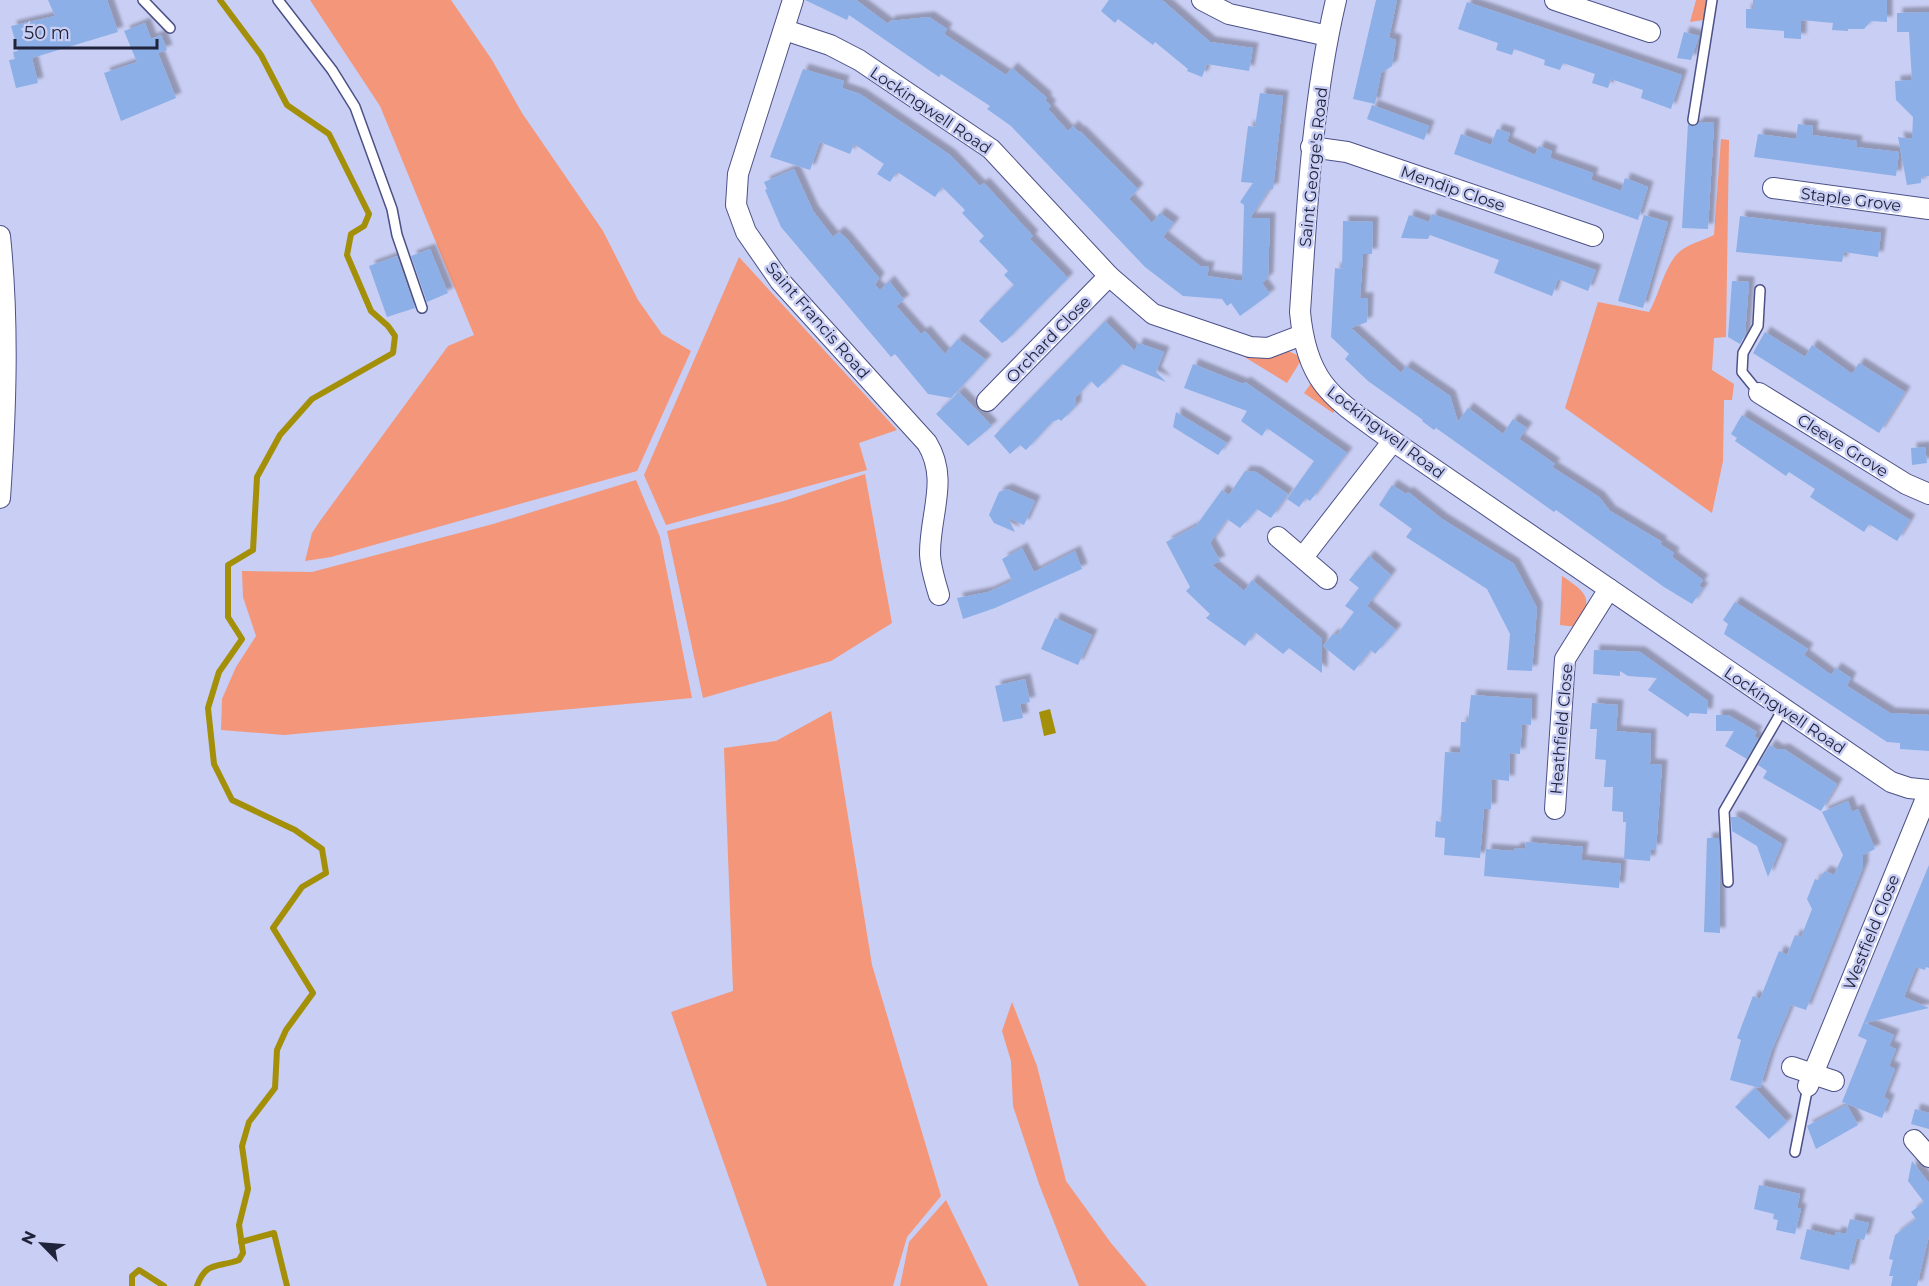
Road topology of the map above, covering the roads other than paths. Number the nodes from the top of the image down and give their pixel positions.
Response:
1 (143, 0) edge
2 (278, 0) edge
3 (793, 0) edge
4 (1202, 0) edge
5 (1336, 0) edge
6 (1556, 0) edge
7 (1712, 0) edge
8 (170, 28) dead end
9 (785, 30) junction
10 (1650, 32) dead end
11 (1328, 36) junction
12 (1693, 120) dead end
13 (1311, 147) junction
14 (1773, 189) dead end
15 (1929, 208) edge
16 (0, 236) edge
17 (1593, 236) dead end
18 (1109, 276) junction
19 (1760, 290) dead end
20 (422, 308) dead end
21 (1302, 335) junction
22 (1759, 393) joint
23 (987, 401) dead end
24 (1393, 441) junction
25 (1929, 494) edge
26 (0, 498) edge
27 (1278, 537) dead end
28 (1303, 557) junction
29 (1327, 579) dead end
30 (1609, 589) junction
31 (939, 595) dead end
32 (1783, 709) junction
33 (1929, 790) edge
34 (1555, 809) dead end
35 (1728, 882) dead end
36 (1792, 1067) dead end
37 (1810, 1080) junction
38 (1834, 1081) dead end
39 (1914, 1140) dead end
40 (1795, 1152) dead end
41 (1929, 1157) edge

1 - 8 lane
2 - 20 lane
3 - 9 street, Saint Francis Road
4 - 11 street
5 - 11 street, Saint George's Road
6 - 10 street
7 - 12 lane
9 - 18 street, Lockingwell Road
9 - 31 street, Saint Francis Road
11 - 13 street, Saint George's Road
13 - 17 street, Mendip Close
13 - 21 street, Saint George's Road
14 - 15 street, Staple Grove
16 - 26 street
18 - 21 street, Lockingwell Road
18 - 23 street, Orchard Close
19 - 22 lane
21 - 24 street, Lockingwell Road
22 - 25 street, Cleeve Grove
24 - 28 street
24 - 30 street, Lockingwell Road
27 - 28 street
28 - 29 street
30 - 32 street, Lockingwell Road
30 - 34 street, Heathfield Close
32 - 33 street, Lockingwell Road
32 - 35 lane
33 - 37 street, Westfield Close
36 - 37 street
37 - 38 street
37 - 40 lane
39 - 41 street

